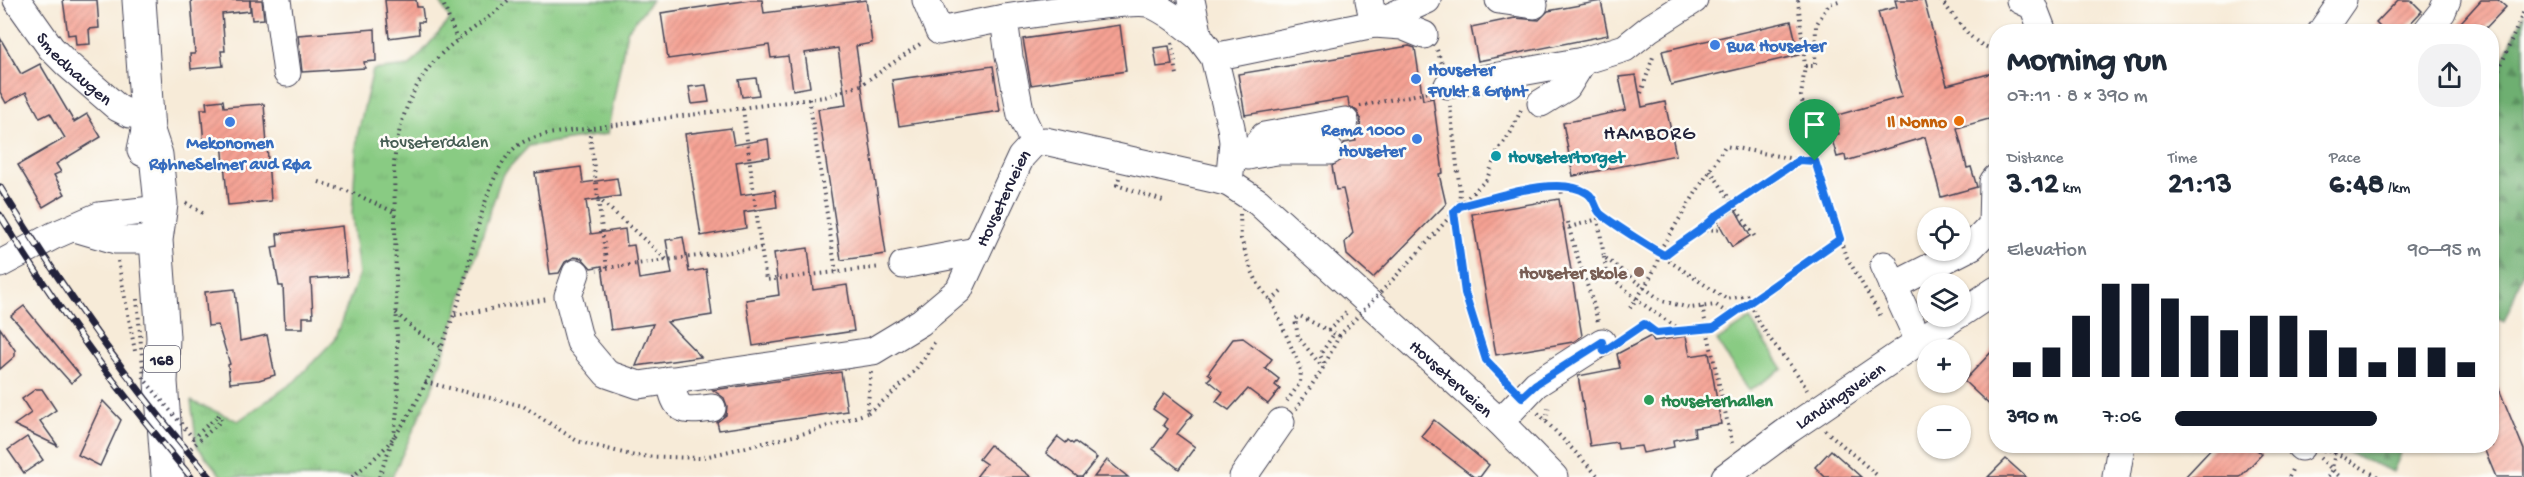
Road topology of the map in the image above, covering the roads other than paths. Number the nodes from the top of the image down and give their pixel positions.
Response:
1 (17, 0) edge
2 (139, 0) edge
3 (277, 0) edge
4 (926, 0) edge
5 (1191, 0) edge
6 (1427, 0) edge
7 (1499, 0) edge
8 (1694, 0) edge
9 (2020, 0) edge
10 (2343, 0) edge
11 (2447, 0) edge
12 (1534, 5) dead end
13 (1043, 6) edge
14 (1371, 12) edge
15 (1004, 18) junction
16 (2040, 24) edge
17 (2326, 24) edge
18 (2432, 24) edge
19 (1424, 35) road end
20 (1206, 47) junction
21 (1584, 62) junction
22 (287, 73) dead end
23 (1448, 85) road end
24 (1532, 105) road end
25 (1349, 115) road end
26 (147, 122) junction
27 (1034, 144) junction
28 (1330, 151) dead end
29 (1237, 172) junction
30 (155, 220) junction
31 (1989, 228) edge
32 (976, 251) junction
33 (0, 264) edge
34 (903, 265) road end
35 (581, 280) road end
36 (1989, 295) edge
37 (1971, 307) edge
38 (1940, 327) edge
39 (1918, 339) edge
40 (1922, 339) edge
41 (1602, 342) road end
42 (1917, 342) edge
43 (670, 380) junction
44 (712, 408) dead end
45 (1281, 422) road end
46 (1500, 422) junction
47 (2120, 453) edge
48 (1245, 476) edge
49 (168, 477) edge
50 (1554, 477) edge
51 (1725, 477) edge
52 (2116, 477) edge

1 - 26 street, Smedhaugen
2 - 26 main road, 168
3 - 22 street
4 - 15 street
5 - 20 street
6 - 14 street
7 - 12 street
8 - 21 street
9 - 16 street
10 - 17 street
11 - 18 street
13 - 15 street
13 - 20 street
14 - 19 street
14 - 20 street
15 - 27 street
20 - 29 street
21 - 23 street
21 - 24 street
25 - 29 street
26 - 30 main road, 168
27 - 29 street, Hovseterveien
27 - 32 street, Hovseterveien
28 - 29 street
29 - 46 street, Hovseterveien
30 - 33 street
30 - 49 main road, 168
31 - 39 street
32 - 34 street
32 - 43 street, Hovseterveien
35 - 43 street, Hovseterveien
36 - 37 street
38 - 40 street, Landingsveien
41 - 46 street
42 - 51 street, Landingsveien
43 - 44 street
45 - 48 street
46 - 50 street, Hovseterveien
47 - 52 street

